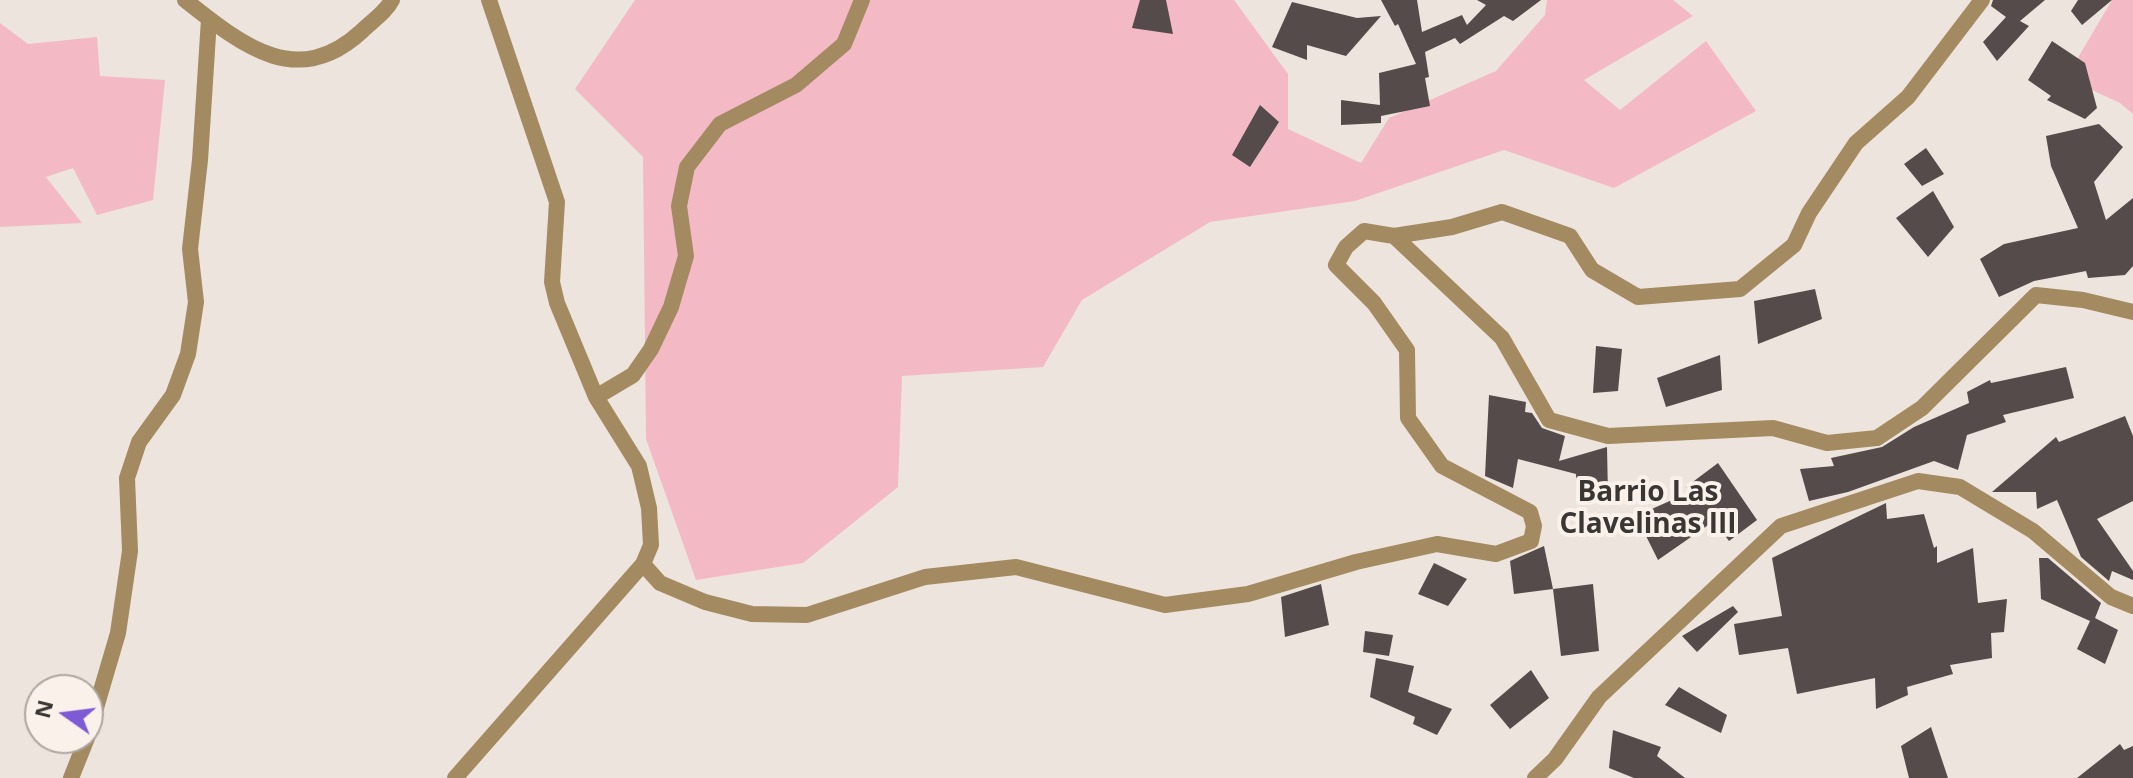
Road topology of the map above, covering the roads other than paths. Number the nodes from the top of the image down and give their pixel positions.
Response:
1 (185, 0) edge
2 (392, 0) edge
3 (489, 0) edge
4 (862, 0) edge
5 (1982, 0) edge
6 (209, 19) junction
7 (1394, 236) junction
8 (2133, 312) edge
9 (596, 397) junction
10 (643, 564) junction
11 (2133, 606) edge
12 (104, 682) edge
13 (81, 754) edge
14 (71, 778) edge
15 (455, 778) edge
16 (1535, 778) edge

1 - 6 street
2 - 6 street
3 - 9 street
4 - 9 street
5 - 7 street
6 - 12 street
7 - 8 street
7 - 10 street
9 - 10 street
10 - 15 street
11 - 16 street
13 - 14 street

